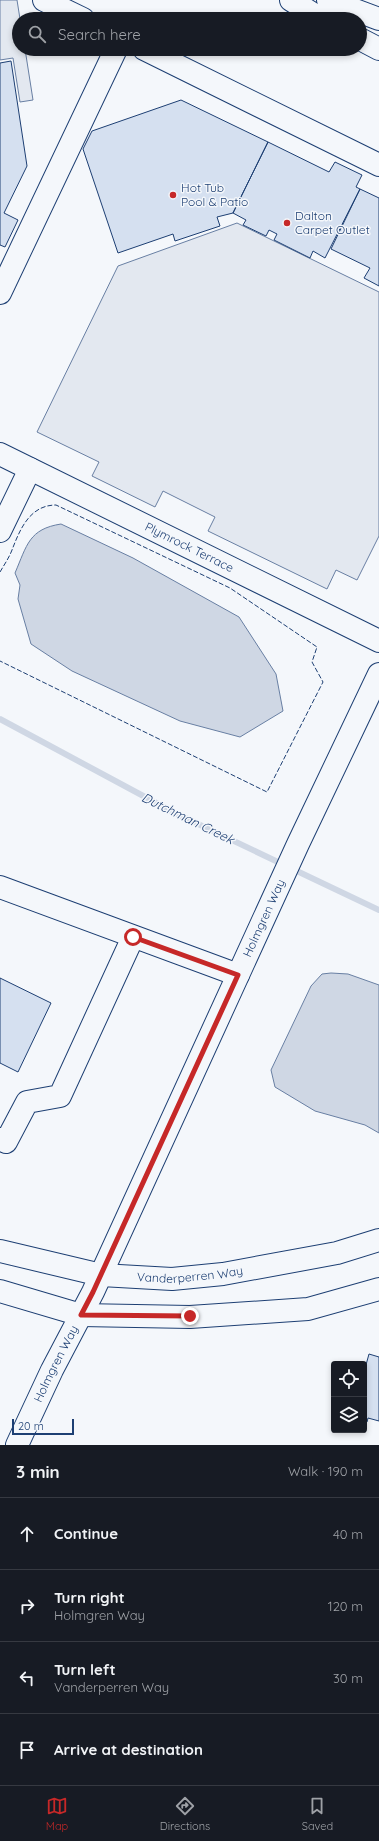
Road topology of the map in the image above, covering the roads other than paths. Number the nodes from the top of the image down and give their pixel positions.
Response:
1 (44, 0) edge
2 (291, 0) edge
3 (328, 0) edge
4 (69, 12) edge
5 (310, 12) edge
6 (360, 12) edge
7 (367, 15) edge
8 (379, 19) edge
9 (367, 43) edge
10 (379, 49) edge
11 (113, 56) edge
12 (158, 56) edge
13 (379, 165) edge
14 (0, 293) edge
15 (0, 454) edge
16 (30, 469) junction
17 (0, 532) edge
18 (379, 641) edge
19 (379, 674) edge
20 (0, 887) edge
21 (133, 937) junction
22 (238, 975) junction
23 (0, 1140) edge
24 (379, 1240) edge
25 (0, 1251) edge
26 (101, 1275) junction
27 (379, 1289) edge
28 (0, 1291) edge
29 (81, 1315) junction
30 (17, 1445) edge

1 - 4 main road
2 - 5 main road
3 - 6 main road
7 - 8 main road
9 - 10 main road
11 - 14 main road
12 - 13 main road
15 - 16 main road, Plymrock Terrace
16 - 17 main road
16 - 18 main road, Plymrock Terrace
19 - 22 main road, Holmgren Way
20 - 21 main road
21 - 22 main road
21 - 23 main road
22 - 26 main road, Holmgren Way
24 - 26 main road, Vanderperren Way
25 - 26 main road, Vanderperren Way
26 - 29 main road, Holmgren Way
27 - 29 main road
28 - 29 main road
29 - 30 main road, Holmgren Way

